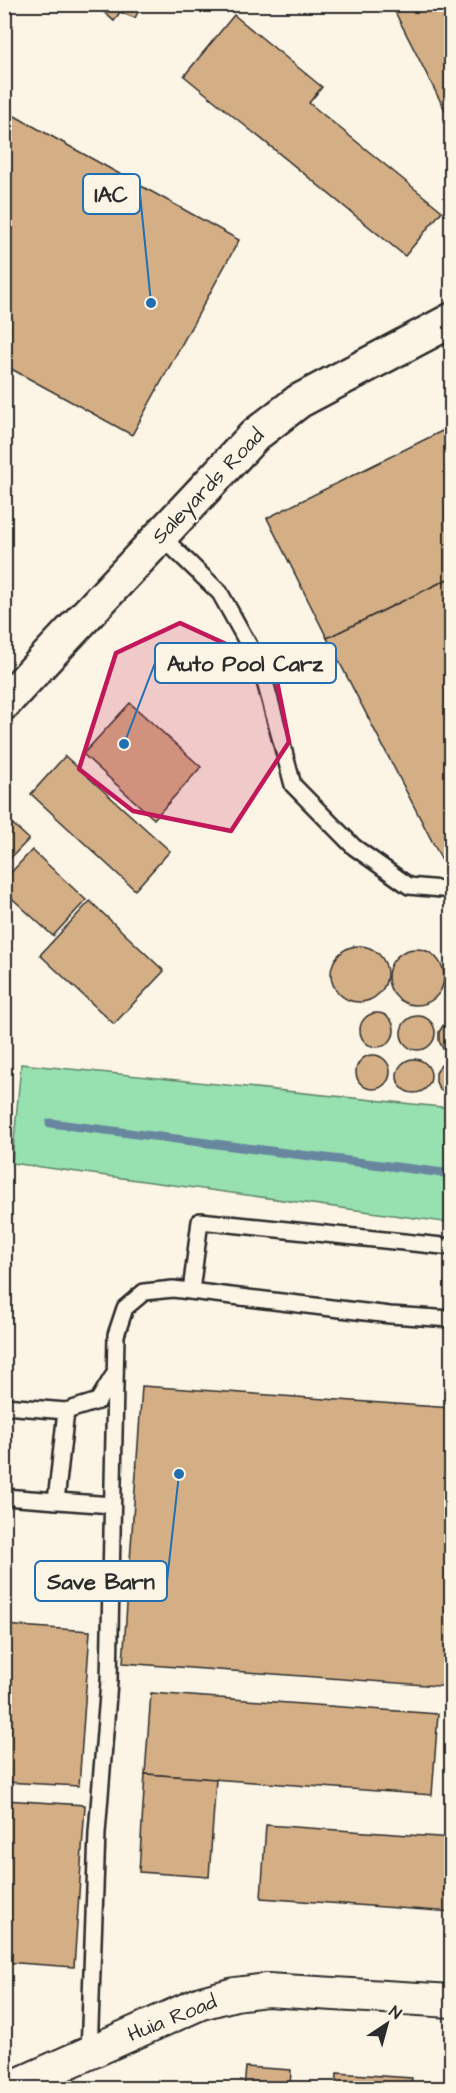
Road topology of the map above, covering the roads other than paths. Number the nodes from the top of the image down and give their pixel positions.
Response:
1 (452, 321) edge
2 (160, 535) junction
3 (4, 704) edge
4 (452, 890) edge
5 (452, 1247) edge
6 (191, 1291) junction
7 (452, 1319) edge
8 (115, 1372) junction
9 (4, 1406) edge
10 (66, 1411) junction
11 (4, 1497) edge
12 (56, 1501) junction
13 (112, 1505) junction
14 (452, 2001) edge
15 (89, 2053) junction
16 (10, 2088) edge

1 - 2 main road, Saleyards Road
2 - 3 main road, Saleyards Road
2 - 4 lane
5 - 6 lane
6 - 7 lane
6 - 8 lane
8 - 10 lane
8 - 13 lane
9 - 10 lane
10 - 12 lane
11 - 12 lane
12 - 13 lane
13 - 15 lane
14 - 15 street, Huia Road
15 - 16 street, Huia Road

